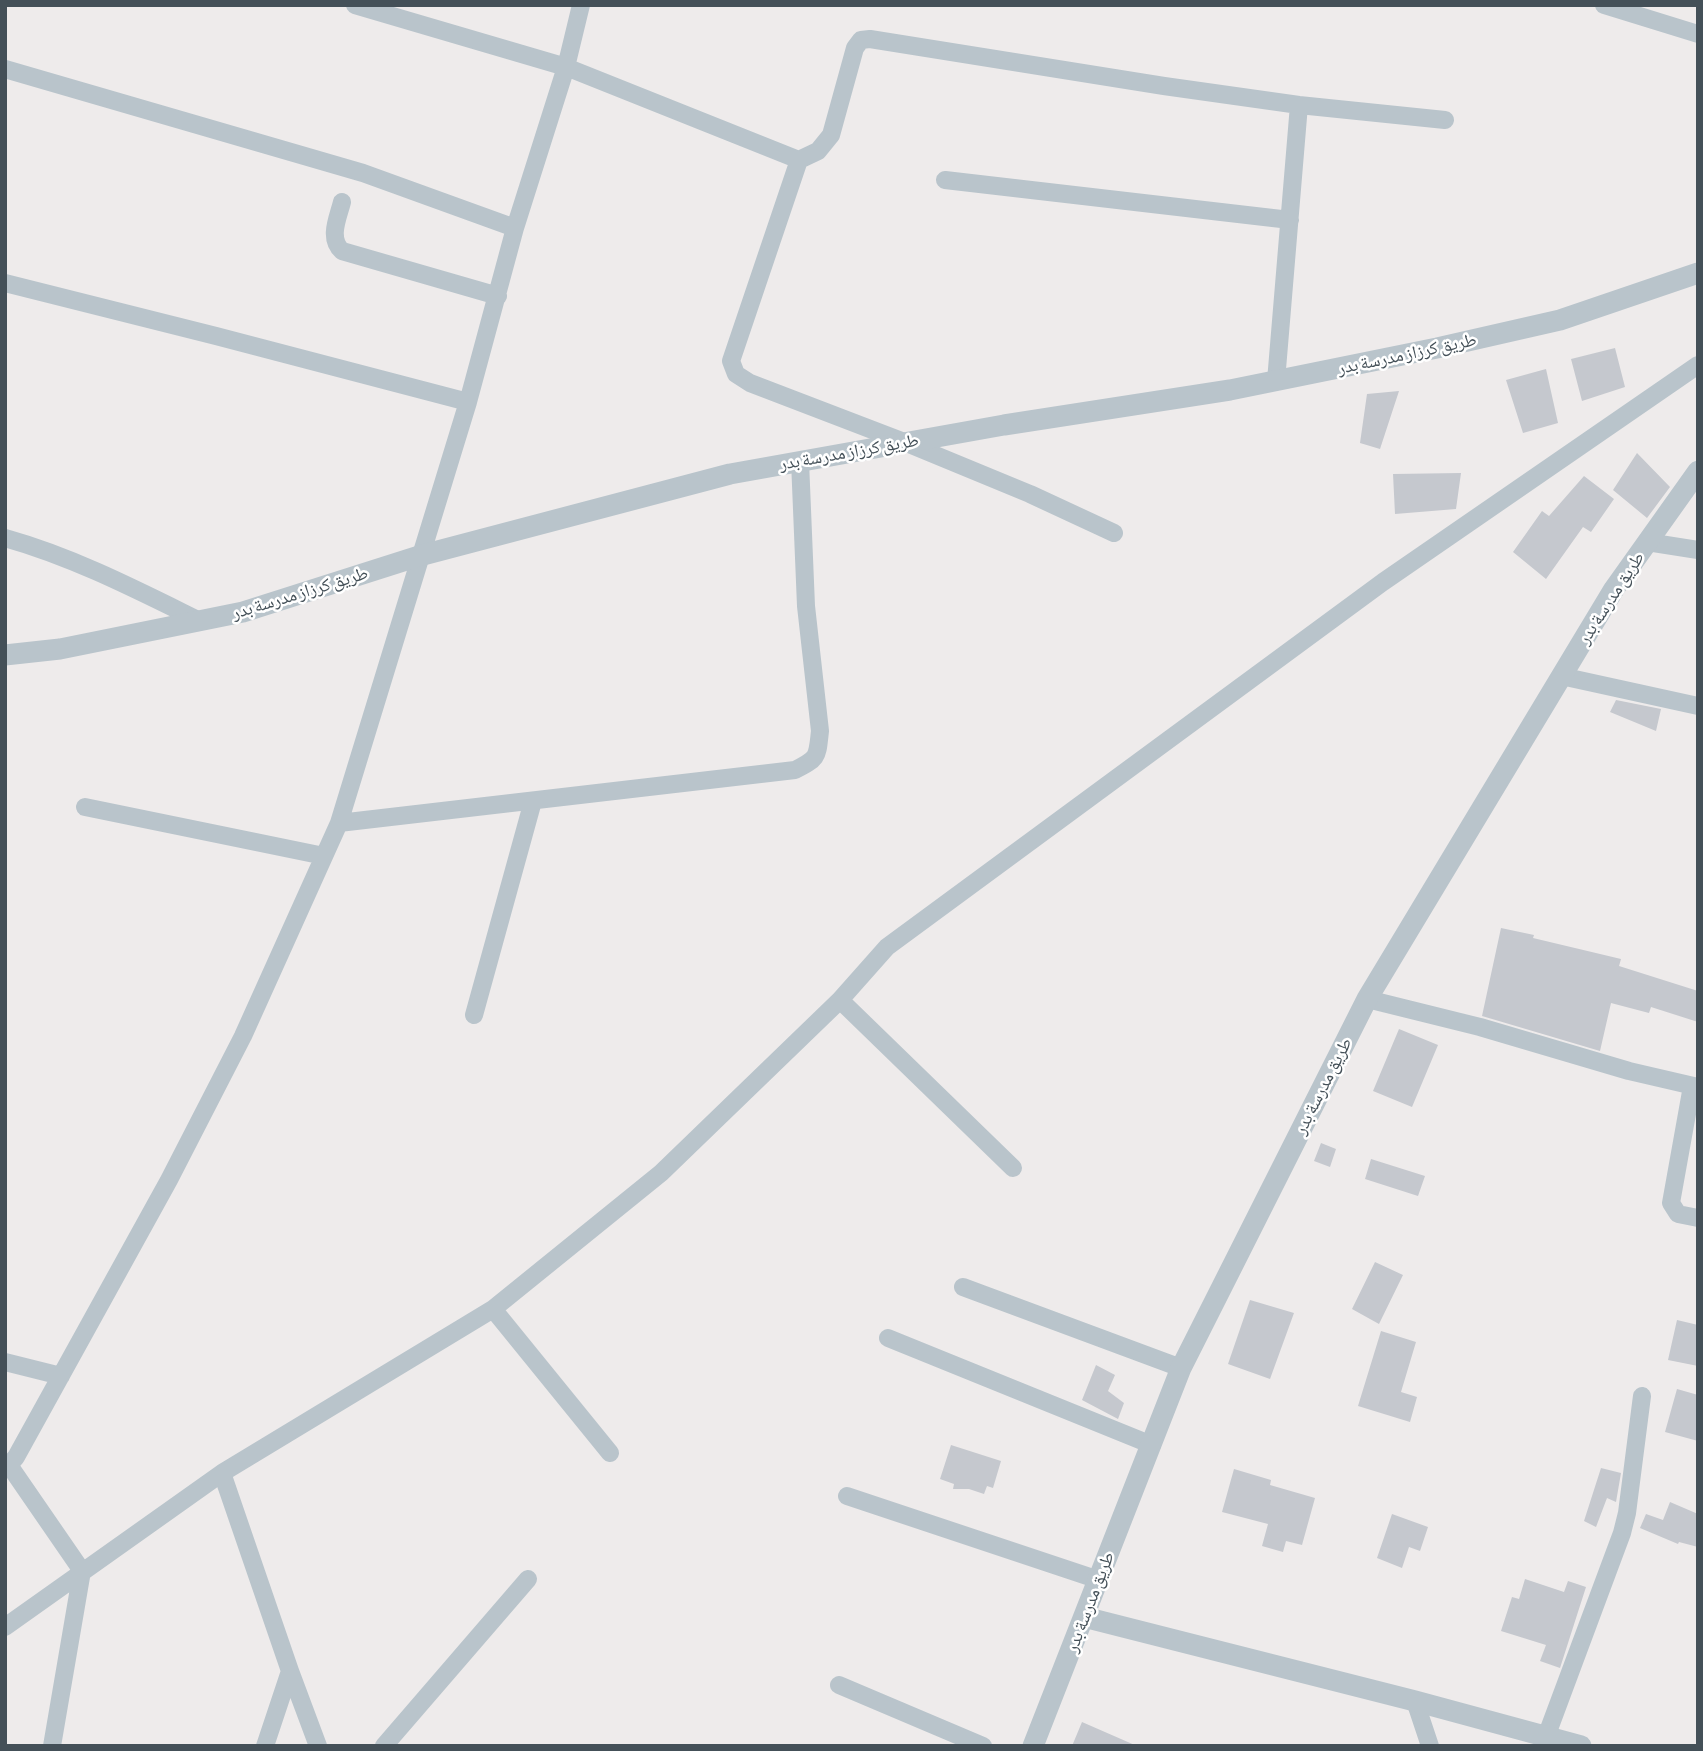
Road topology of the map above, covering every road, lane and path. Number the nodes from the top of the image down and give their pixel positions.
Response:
1 (355, 5) edge
2 (581, 5) edge
3 (1604, 5) edge
4 (417, 13) edge
5 (1698, 34) edge
6 (566, 67) junction
7 (5, 69) edge
8 (1299, 105) junction
9 (1445, 120) dead end
10 (799, 160) junction
11 (945, 180) dead end
12 (342, 202) dead end
13 (1290, 220) junction
14 (515, 228) junction
15 (1698, 272) edge
16 (5, 283) edge
17 (498, 296) junction
18 (1698, 365) edge
19 (1276, 381) junction
20 (468, 402) junction
21 (904, 442) junction
22 (800, 461) junction
23 (1698, 471) edge
24 (1114, 533) dead end
25 (5, 538) edge
26 (1647, 542) junction
27 (1698, 550) edge
28 (419, 556) junction
29 (200, 621) junction
30 (5, 655) edge
31 (1561, 676) junction
32 (1698, 706) edge
33 (533, 801) junction
34 (85, 807) dead end
35 (339, 823) junction
36 (324, 856) junction
37 (1367, 999) junction
38 (840, 1000) junction
39 (474, 1015) dead end
40 (1695, 1087) edge
41 (1013, 1168) dead end
42 (1698, 1218) edge
43 (963, 1287) dead end
44 (492, 1309) junction
45 (888, 1338) dead end
46 (5, 1362) edge
47 (1181, 1368) junction
48 (61, 1376) junction
49 (1642, 1396) dead end
50 (1152, 1445) junction
51 (610, 1453) dead end
52 (7, 1465) edge
53 (222, 1473) junction
54 (847, 1496) dead end
55 (82, 1572) junction
56 (528, 1579) dead end
57 (1098, 1580) junction
58 (1084, 1618) junction
59 (5, 1627) edge
60 (290, 1671) junction
61 (839, 1685) dead end
62 (1415, 1701) junction
63 (1546, 1737) junction
64 (52, 1746) edge
65 (265, 1746) edge
66 (318, 1746) edge
67 (384, 1746) edge
68 (983, 1746) edge
69 (1033, 1746) edge
70 (1430, 1746) edge
71 (1581, 1746) edge

1 - 4 street
2 - 6 street
3 - 5 street
4 - 6 street
6 - 10 street
6 - 14 street
7 - 14 street
8 - 9 street
8 - 10 street
8 - 13 street
10 - 21 street
11 - 13 street
12 - 17 street
13 - 19 street
14 - 17 street
15 - 19 street, طريق كرزاز مدرسة بدر
16 - 20 street
17 - 20 street
18 - 38 street
19 - 21 street, طريق كرزاز مدرسة بدر
20 - 28 street
21 - 22 street, طريق كرزاز مدرسة بدر
21 - 24 street
22 - 28 street, طريق كرزاز مدرسة بدر
22 - 33 street
23 - 26 street, طريق مدرسة بدر
25 - 29 street
26 - 27 street
26 - 31 street, طريق مدرسة بدر
28 - 29 street, طريق كرزاز مدرسة بدر
28 - 35 street
29 - 30 street, طريق كرزاز مدرسة بدر
31 - 32 street
31 - 37 street, طريق مدرسة بدر
33 - 35 street
33 - 39 street
34 - 36 street
35 - 36 street
36 - 48 street
37 - 40 street
37 - 47 street, طريق مدرسة بدر
38 - 41 street
38 - 44 street
40 - 42 street
43 - 47 street
44 - 51 street
44 - 53 street
45 - 50 street
46 - 48 street
47 - 50 street, طريق مدرسة بدر
48 - 52 street
49 - 63 street
50 - 57 street, طريق مدرسة بدر
52 - 55 street
53 - 55 street
53 - 60 street
54 - 57 street
55 - 59 street
55 - 64 street
56 - 67 street
57 - 58 street, طريق مدرسة بدر
58 - 62 street
58 - 69 street, طريق مدرسة بدر
60 - 65 street
60 - 66 street
61 - 68 street
62 - 63 street
62 - 70 street
63 - 71 street

